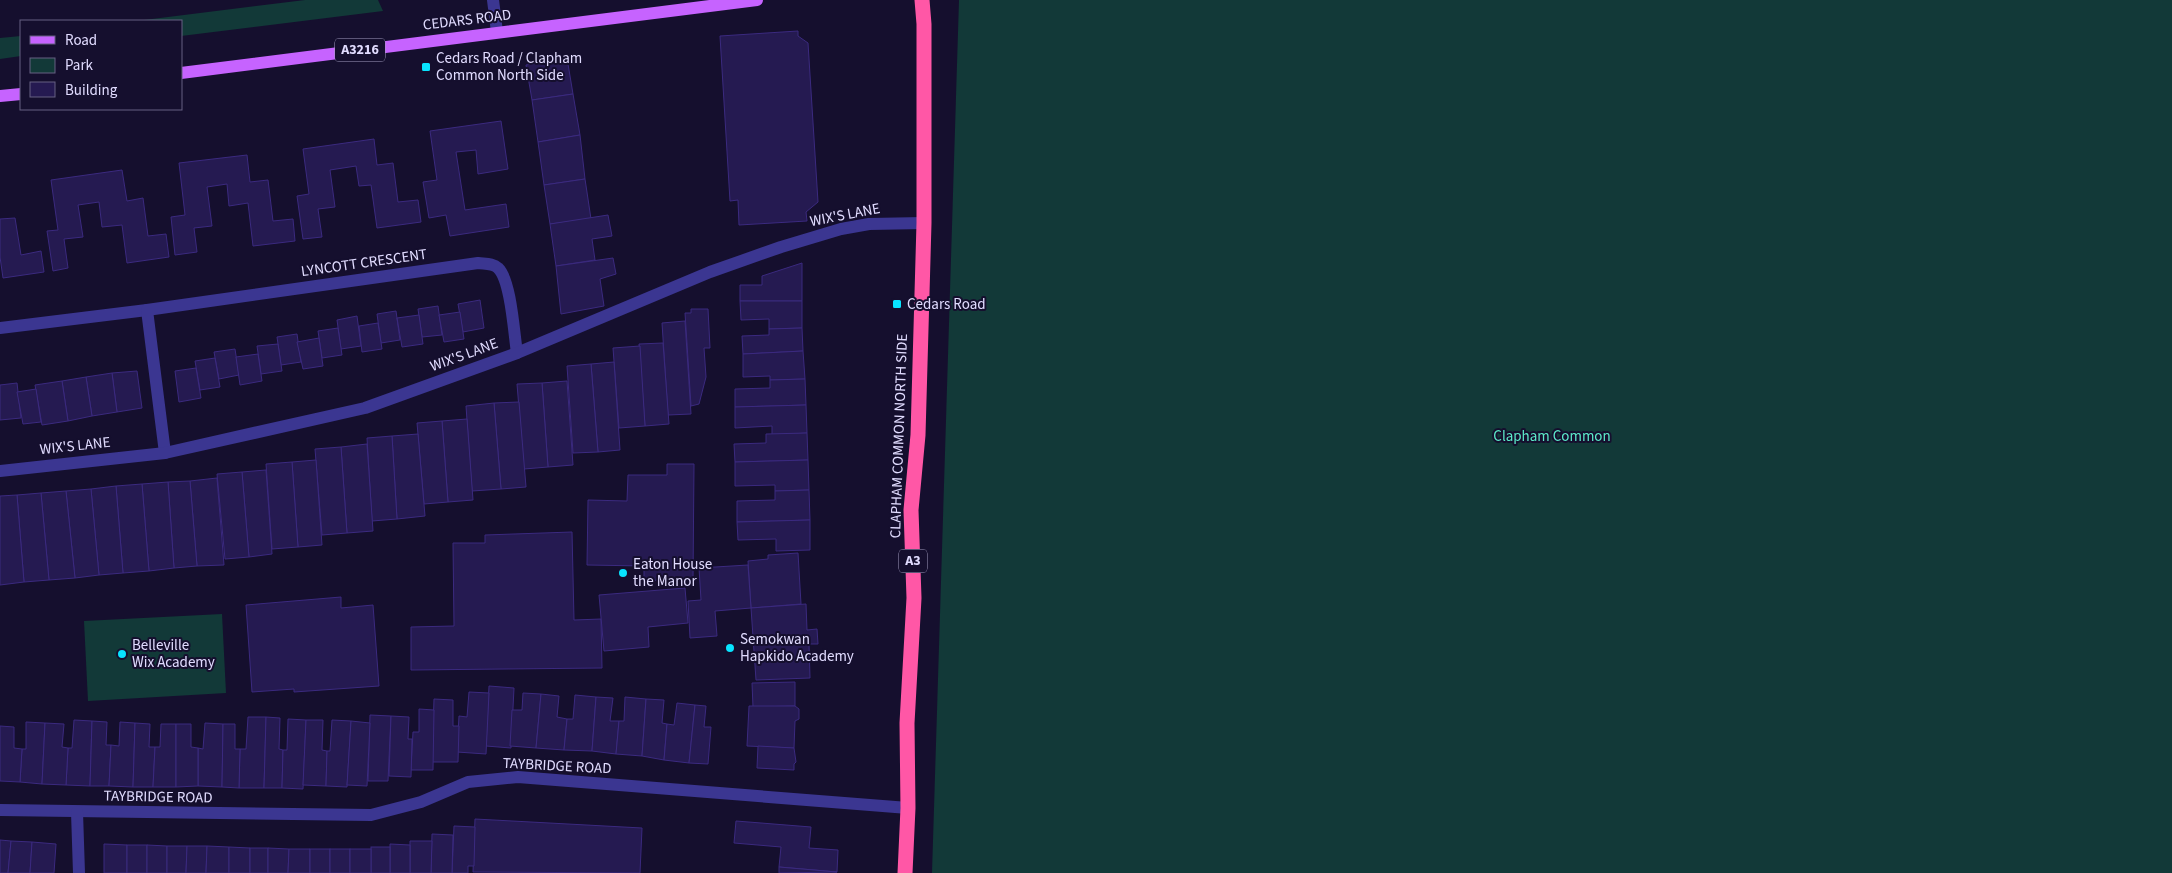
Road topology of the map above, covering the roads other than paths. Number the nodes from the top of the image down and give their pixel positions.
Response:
1 (493, 0) edge
2 (757, 0) edge
3 (922, 0) edge
4 (497, 32) junction
5 (182, 73) edge
6 (20, 94) edge
7 (0, 96) edge
8 (924, 223) junction
9 (146, 310) junction
10 (0, 328) edge
11 (517, 353) junction
12 (165, 453) junction
13 (0, 471) edge
14 (908, 808) junction
15 (0, 810) edge
16 (77, 812) junction
17 (78, 873) edge
18 (905, 873) edge

1 - 4 street
2 - 4 main road, CEDARS ROAD / A3216
3 - 8 highway, CLAPHAM COMMON NORTH SIDE / A3
4 - 5 main road, CEDARS ROAD / A3216
6 - 7 main road
8 - 11 street, WIX'S LANE
8 - 14 highway, CLAPHAM COMMON NORTH SIDE / A3
9 - 10 street, LYNCOTT CRESCENT
9 - 11 street, LYNCOTT CRESCENT
9 - 12 street
11 - 12 street, WIX'S LANE
12 - 13 street, WIX'S LANE
14 - 16 street, TAYBRIDGE ROAD
14 - 18 highway, CLAPHAM COMMON NORTH SIDE / A3
15 - 16 street, TAYBRIDGE ROAD
16 - 17 street

